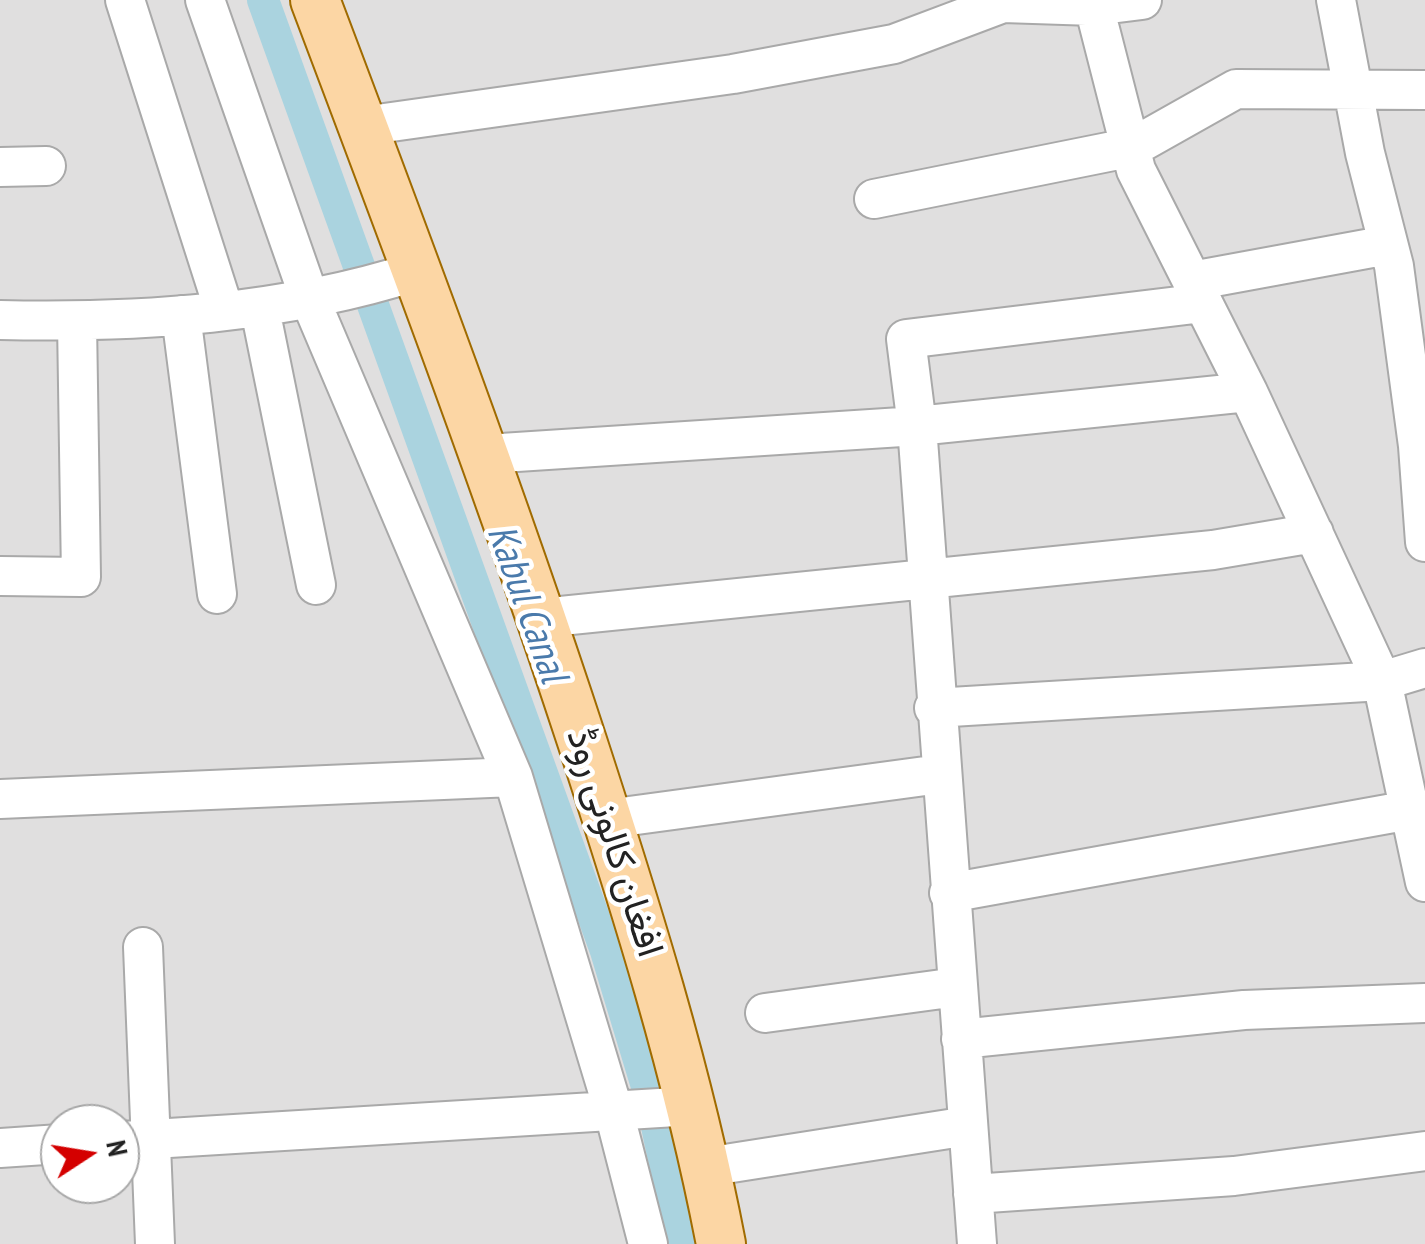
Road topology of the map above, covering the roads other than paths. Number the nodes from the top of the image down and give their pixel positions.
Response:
1 (125, 0) edge
2 (204, 0) edge
3 (315, 0) edge
4 (1142, 0) edge
5 (1336, 0) edge
6 (1003, 2) edge
7 (1094, 6) junction
8 (1352, 86) junction
9 (1425, 90) edge
10 (363, 126) junction
11 (1133, 147) junction
12 (46, 166) dead end
13 (0, 167) edge
14 (874, 199) dead end
15 (1388, 245) junction
16 (407, 275) junction
17 (1198, 292) junction
18 (316, 295) junction
19 (242, 309) junction
20 (181, 316) junction
21 (0, 320) edge
22 (77, 322) junction
23 (1248, 392) junction
24 (916, 426) junction
25 (486, 454) junction
26 (1314, 534) junction
27 (1425, 542) edge
28 (0, 576) edge
29 (926, 579) junction
30 (316, 585) dead end
31 (217, 594) dead end
32 (542, 618) junction
33 (1425, 668) edge
34 (1382, 681) junction
35 (934, 708) junction
36 (940, 774) junction
37 (513, 778) junction
38 (0, 799) edge
39 (1410, 810) junction
40 (607, 819) junction
41 (1425, 882) edge
42 (949, 894) junction
43 (143, 947) dead end
44 (956, 987) junction
45 (1425, 1002) edge
46 (765, 1014) dead end
47 (961, 1039) junction
48 (136, 1104) edge
49 (686, 1106) junction
50 (618, 1112) junction
51 (968, 1126) junction
52 (140, 1140) edge
53 (40, 1145) edge
54 (0, 1148) edge
55 (1425, 1151) edge
56 (140, 1166) edge
57 (706, 1167) junction
58 (973, 1194) junction
59 (155, 1244) edge
60 (648, 1244) edge
61 (720, 1244) edge
62 (977, 1244) edge

1 - 19 street
2 - 18 street
3 - 10 main road, افغان کالونی روڈ
4 - 7 street
5 - 8 street
6 - 7 street
6 - 10 street
7 - 11 street
8 - 9 street
8 - 11 street
8 - 15 street
10 - 16 main road, افغان کالونی روڈ
11 - 14 street
11 - 17 street
12 - 13 street
15 - 17 street
15 - 27 street
16 - 18 street
16 - 25 main road, افغان کالونی روڈ
17 - 23 street
17 - 24 street
18 - 19 street
18 - 37 street
19 - 20 street
19 - 30 street
20 - 22 street
20 - 31 street
21 - 22 street
22 - 28 street
23 - 24 street
23 - 26 street
24 - 25 street
24 - 29 street
25 - 32 main road, افغان کالونی روڈ
26 - 29 street
26 - 34 street
29 - 32 street
29 - 35 street
32 - 40 main road, افغان کالونی روڈ
33 - 34 street
34 - 35 street
34 - 39 street
35 - 36 street
36 - 40 street
36 - 42 street
37 - 38 street
37 - 50 street
39 - 41 street
39 - 42 street
40 - 49 main road, افغان کالونی روڈ
42 - 44 street
43 - 48 street
44 - 46 street
44 - 47 street
45 - 47 street
47 - 51 street
49 - 50 street
49 - 57 main road, افغان کالونی روڈ
50 - 52 street
50 - 60 street
51 - 57 street
51 - 58 street
53 - 54 street
55 - 58 street
56 - 59 street
57 - 61 main road, افغان کالونی روڈ
58 - 62 street

